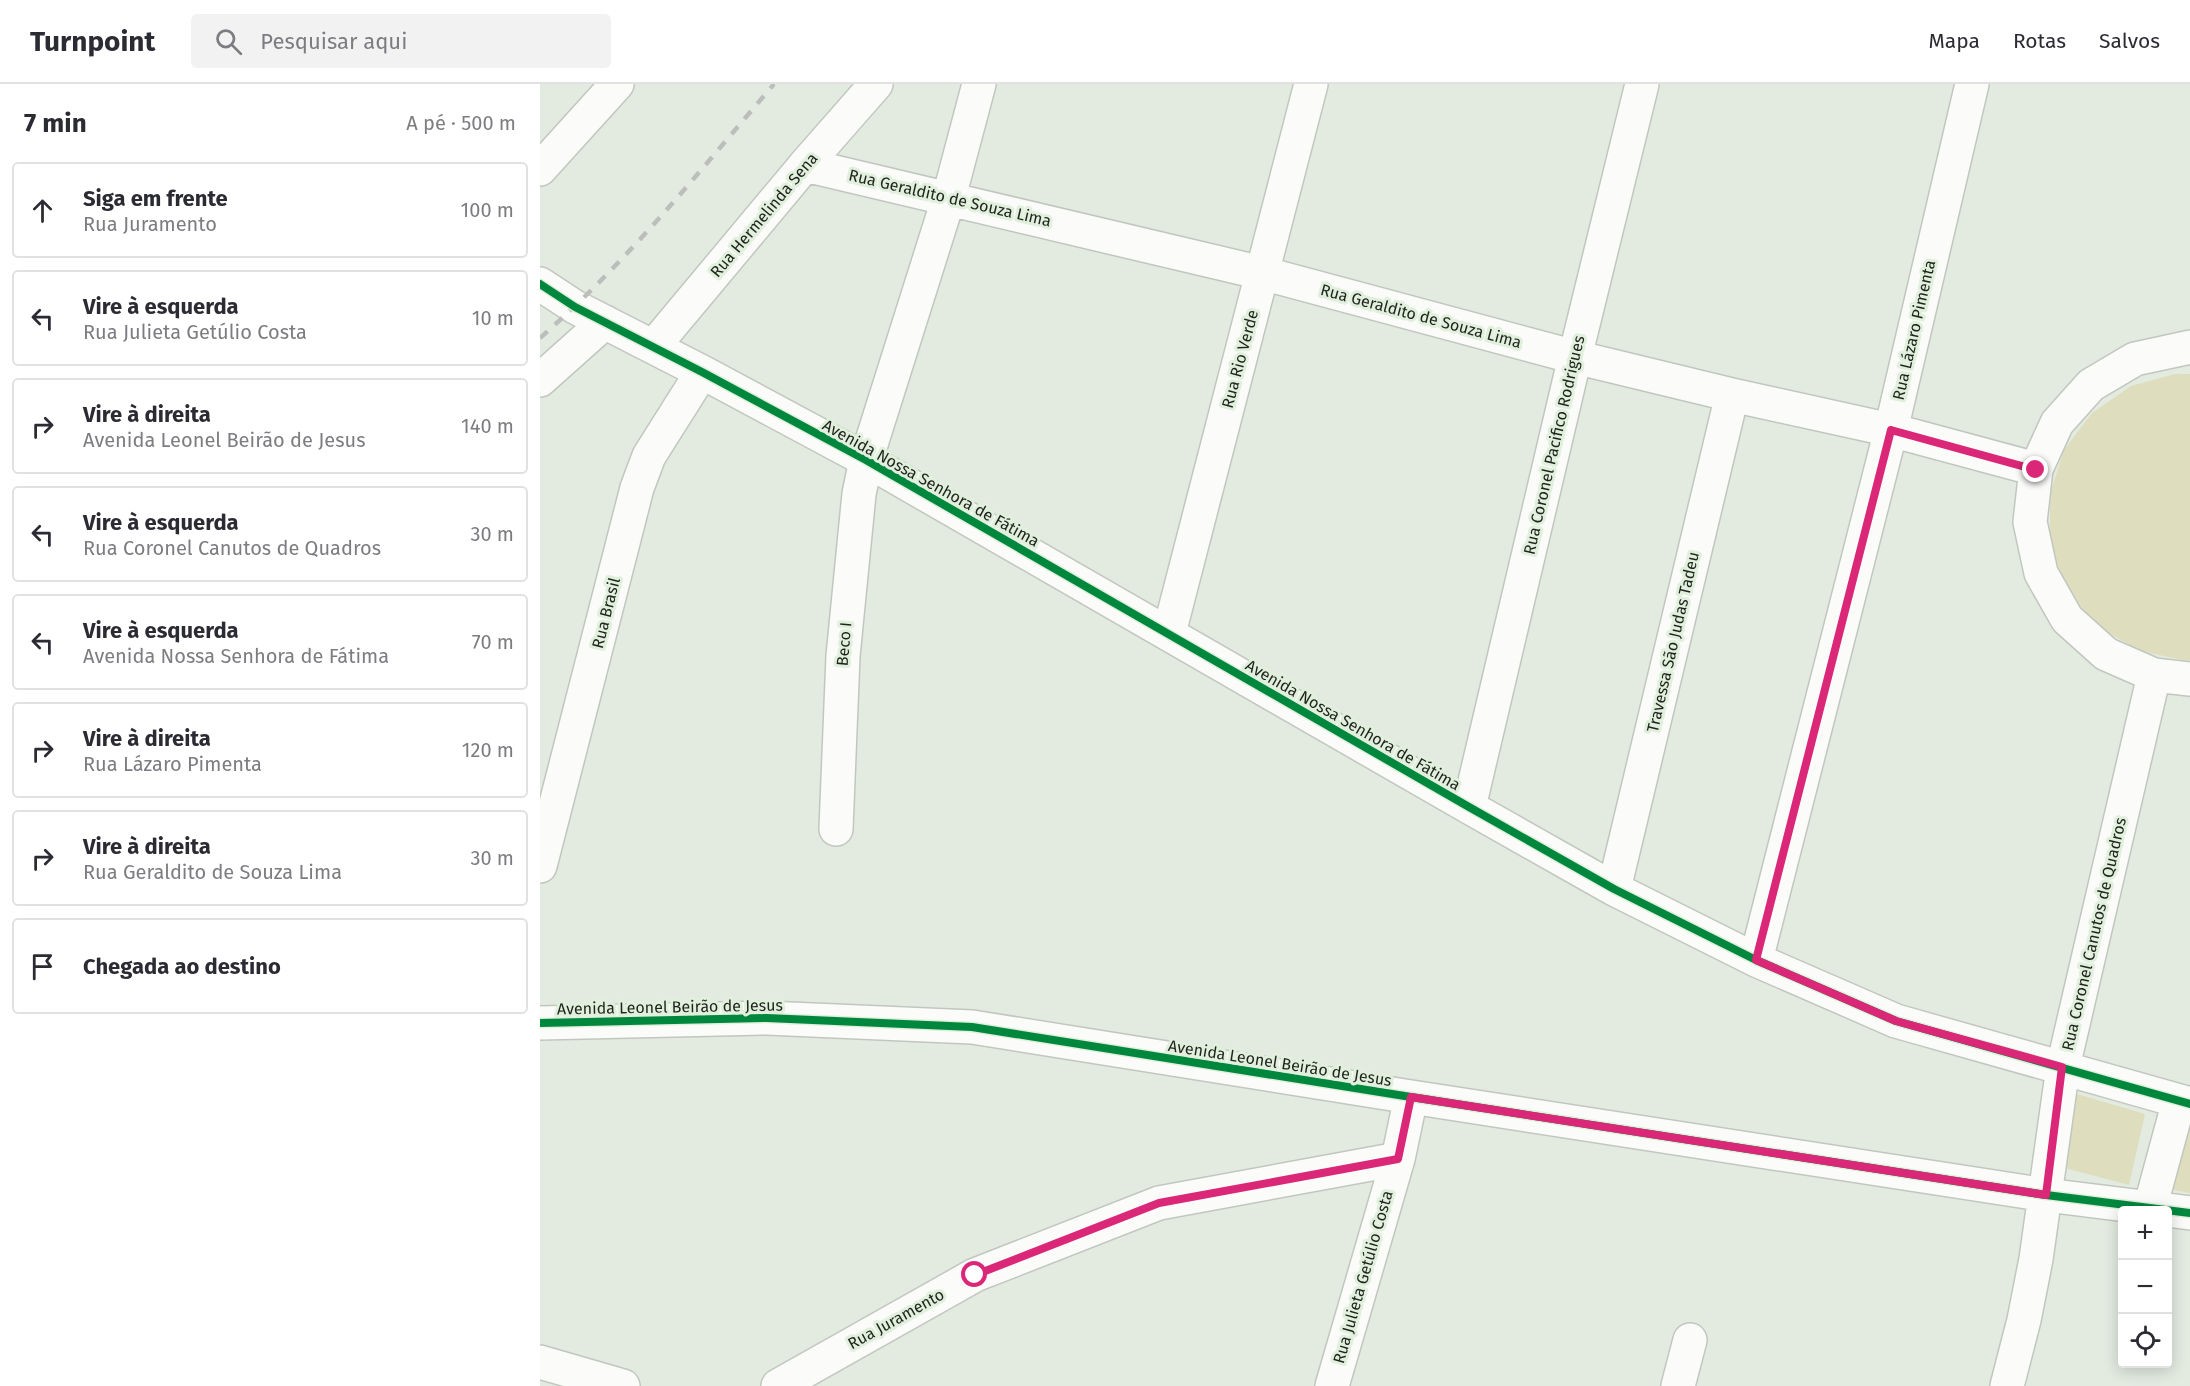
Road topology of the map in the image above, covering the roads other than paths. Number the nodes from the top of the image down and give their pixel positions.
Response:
1 (618, 84) edge
2 (876, 84) edge
3 (979, 84) edge
4 (1311, 84) edge
5 (1642, 84) edge
6 (1972, 84) edge
7 (805, 165) junction
8 (540, 169) edge
9 (949, 197) junction
10 (1262, 273) junction
11 (540, 284) edge
12 (606, 322) junction
13 (653, 347) junction
14 (2190, 347) edge
15 (1575, 357) junction
16 (702, 372) junction
17 (540, 380) edge
18 (1732, 395) junction
19 (1891, 430) junction
20 (866, 460) junction
21 (2036, 470) junction
22 (1169, 633) junction
23 (2154, 675) junction
24 (2190, 679) edge
25 (1469, 807) junction
26 (836, 829) dead end
27 (540, 866) edge
28 (1614, 889) junction
29 (1756, 960) junction
30 (540, 1023) edge
31 (2062, 1067) junction
32 (1411, 1097) junction
33 (2185, 1102) edge
34 (1398, 1159) junction
35 (2046, 1195) junction
36 (2134, 1206) edge
37 (2151, 1206) edge
38 (2172, 1211) edge
39 (2190, 1213) edge
40 (1689, 1340) dead end
41 (540, 1362) edge
42 (623, 1386) edge
43 (778, 1386) edge
44 (1332, 1386) edge
45 (1678, 1386) edge
46 (2007, 1386) edge

1 - 8 street
2 - 7 street, Rua Hermelinda Sena
3 - 9 street, Beco I
4 - 10 street, Rua Rio Verde
5 - 15 street, Rua Coronel Pacifico Rodrigues
6 - 19 street, Rua Lázaro Pimenta
7 - 9 street, Rua Geraldito de Souza Lima
7 - 13 street, Rua Hermelinda Sena
9 - 10 street, Rua Geraldito de Souza Lima
9 - 20 street, Beco I
10 - 15 street, Rua Geraldito de Souza Lima
10 - 22 street, Rua Rio Verde
11 - 12 street, Avenida Nossa Senhora de Fátima
12 - 13 street, Avenida Nossa Senhora de Fátima
12 - 17 street
13 - 16 street, Avenida Nossa Senhora de Fátima
14 - 21 street
15 - 18 street, Rua Geraldito de Souza Lima
15 - 25 street, Rua Coronel Pacifico Rodrigues
16 - 20 street, Avenida Nossa Senhora de Fátima
16 - 27 street, Rua Brasil
18 - 19 street, Rua Geraldito de Souza Lima
18 - 28 street, Travessa São Judas Tadeu
19 - 21 street, Rua Geraldito de Souza Lima
19 - 29 street, Rua Lázaro Pimenta
20 - 22 street, Avenida Nossa Senhora de Fátima
20 - 26 street, Beco I
21 - 23 street
22 - 25 street, Avenida Nossa Senhora de Fátima
23 - 24 street
23 - 31 street, Rua Coronel Canutos de Quadros
25 - 28 street, Avenida Nossa Senhora de Fátima
28 - 29 street, Avenida Nossa Senhora de Fátima
29 - 31 street, Avenida Nossa Senhora de Fátima
30 - 32 street, Avenida Leonel Beirão de Jesus
31 - 33 street, Avenida Nossa Senhora de Fátima
31 - 35 street, Rua Coronel Canutos de Quadros
32 - 34 street, Rua Julieta Getúlio Costa
32 - 35 street, Avenida Leonel Beirão de Jesus
33 - 37 street
34 - 43 street, Rua Juramento
34 - 44 street, Rua Julieta Getúlio Costa
35 - 36 street, Avenida Leonel Beirão de Jesus
35 - 46 street, Rua Coronel Canutos de Quadros
38 - 39 street, Avenida Leonel Beirão de Jesus
40 - 45 street
41 - 42 street

